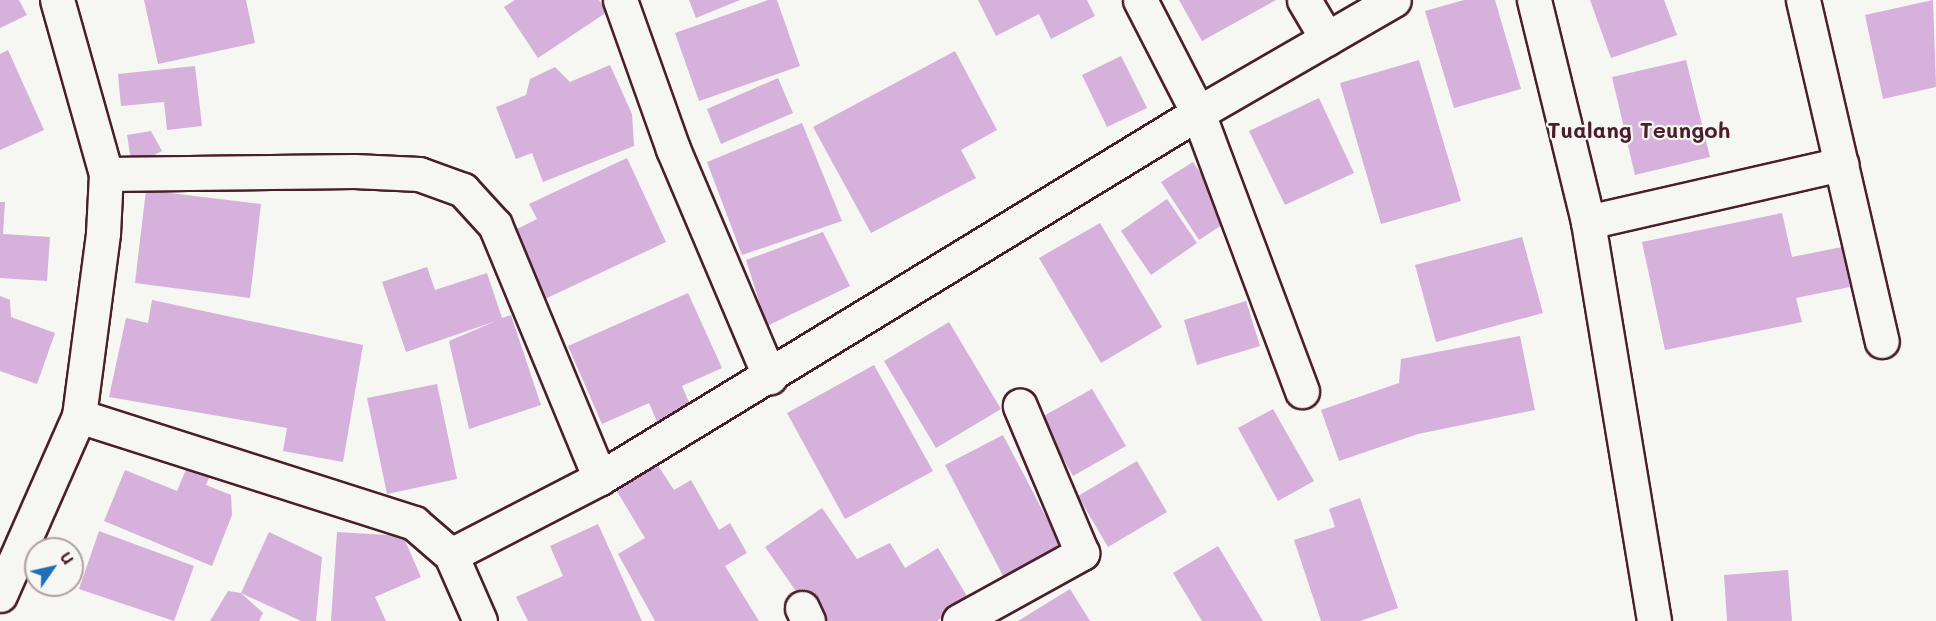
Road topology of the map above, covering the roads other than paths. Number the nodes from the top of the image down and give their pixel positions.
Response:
1 (57, 0) edge
2 (620, 0) edge
3 (1140, 0) edge
4 (1304, 0) edge
5 (1394, 0) edge
6 (1534, 0) edge
7 (1803, 0) edge
8 (1327, 39) junction
9 (1198, 113) junction
10 (1841, 164) junction
11 (106, 174) junction
12 (1588, 222) junction
13 (1882, 341) dead end
14 (770, 376) junction
15 (1302, 391) dead end
16 (1020, 406) dead end
17 (79, 416) junction
18 (600, 478) junction
19 (452, 555) junction
20 (0, 595) edge
21 (974, 618) edge
22 (480, 621) edge
23 (1654, 621) edge

1 - 11 street
2 - 14 street
3 - 9 street
4 - 8 street
5 - 8 street
6 - 12 street
7 - 10 street
8 - 9 street
9 - 14 street
9 - 15 street
10 - 12 street
10 - 13 street
11 - 17 street
11 - 18 street
12 - 23 street
14 - 18 street
16 - 21 street
17 - 19 street
17 - 20 street
18 - 19 street
19 - 22 street

